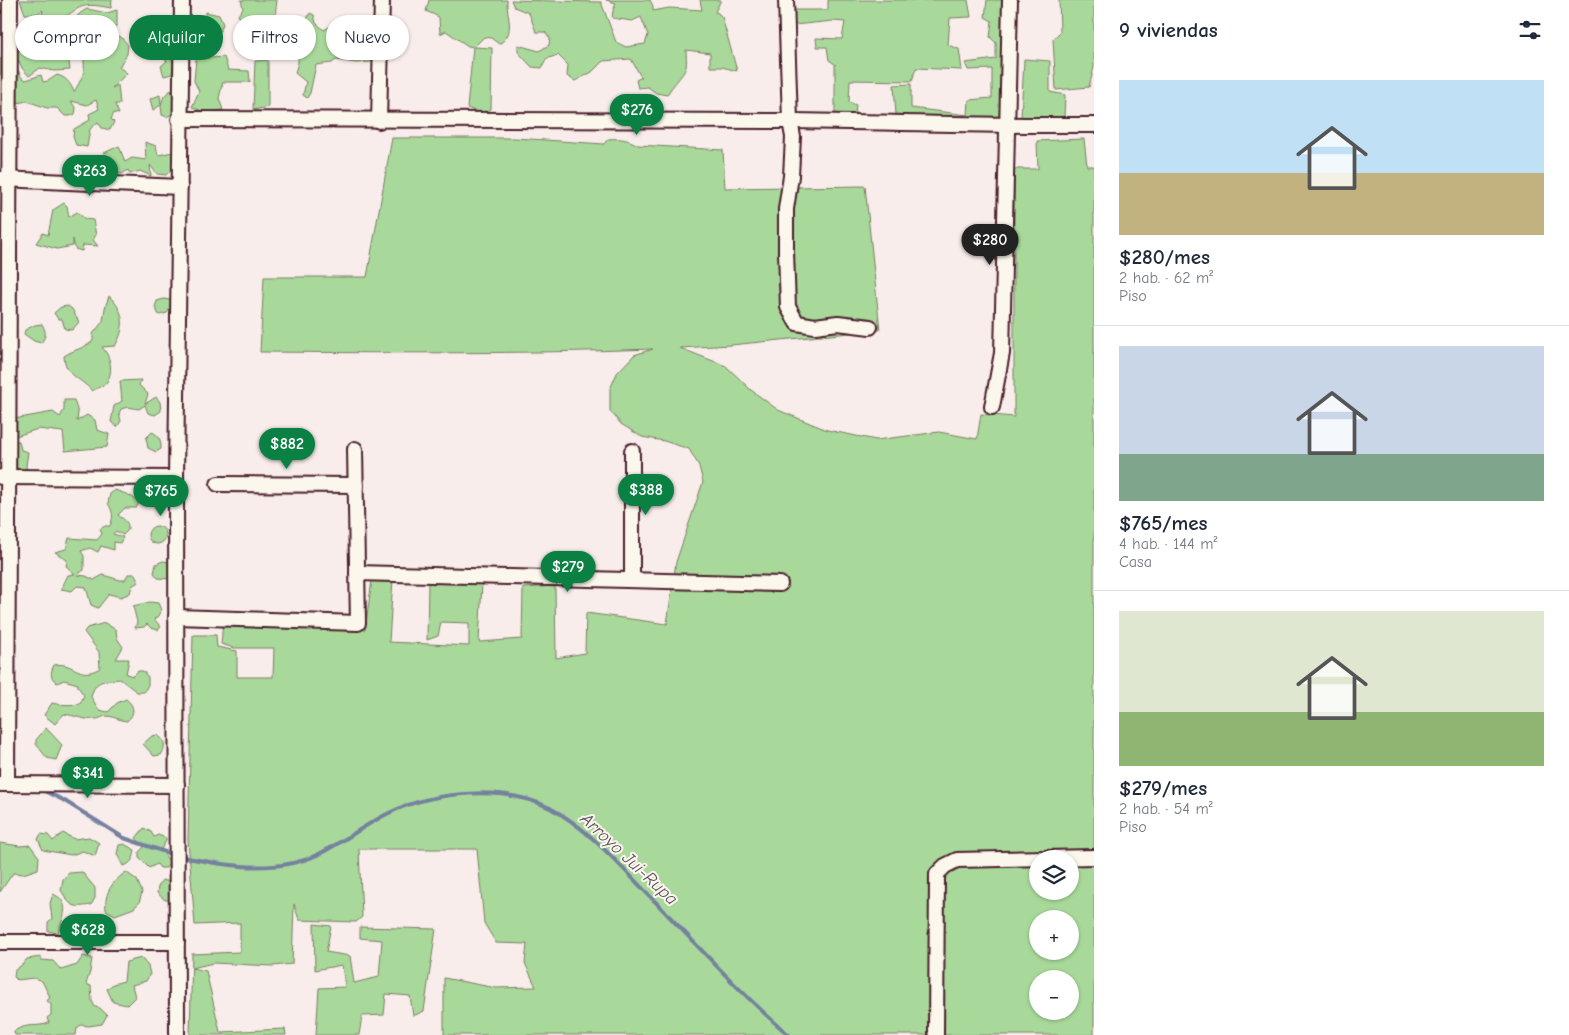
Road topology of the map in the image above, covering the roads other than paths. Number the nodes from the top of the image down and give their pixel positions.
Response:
1 (10, 0) edge
2 (182, 0) edge
3 (382, 0) edge
4 (786, 0) edge
5 (1010, 0) edge
6 (180, 119) junction
7 (379, 121) junction
8 (790, 121) junction
9 (1094, 125) edge
10 (1008, 126) junction
11 (5, 179) edge
12 (180, 187) junction
13 (5, 320) edge
14 (870, 326) dead end
15 (992, 408) dead end
16 (355, 449) dead end
17 (632, 451) dead end
18 (5, 478) edge
19 (176, 478) junction
20 (218, 484) dead end
21 (356, 485) junction
22 (357, 573) junction
23 (632, 580) junction
24 (780, 584) dead end
25 (176, 617) junction
26 (4, 784) edge
27 (177, 785) junction
28 (1094, 857) edge
29 (0, 942) edge
30 (177, 942) junction
31 (178, 1035) edge
32 (936, 1035) edge

1 - 11 street
2 - 6 street
3 - 7 street
4 - 8 street
5 - 10 street
6 - 7 street
6 - 12 street
7 - 8 street
8 - 10 street
8 - 14 street
9 - 10 street
10 - 15 street
11 - 12 street
11 - 13 street
12 - 19 street
13 - 18 street
16 - 21 street
17 - 23 street
18 - 19 street
18 - 26 street
19 - 25 street
20 - 21 street
21 - 22 street
22 - 23 street
22 - 25 street
23 - 24 street
25 - 27 street
26 - 27 street
27 - 30 street
28 - 32 street
29 - 30 street
30 - 31 street

